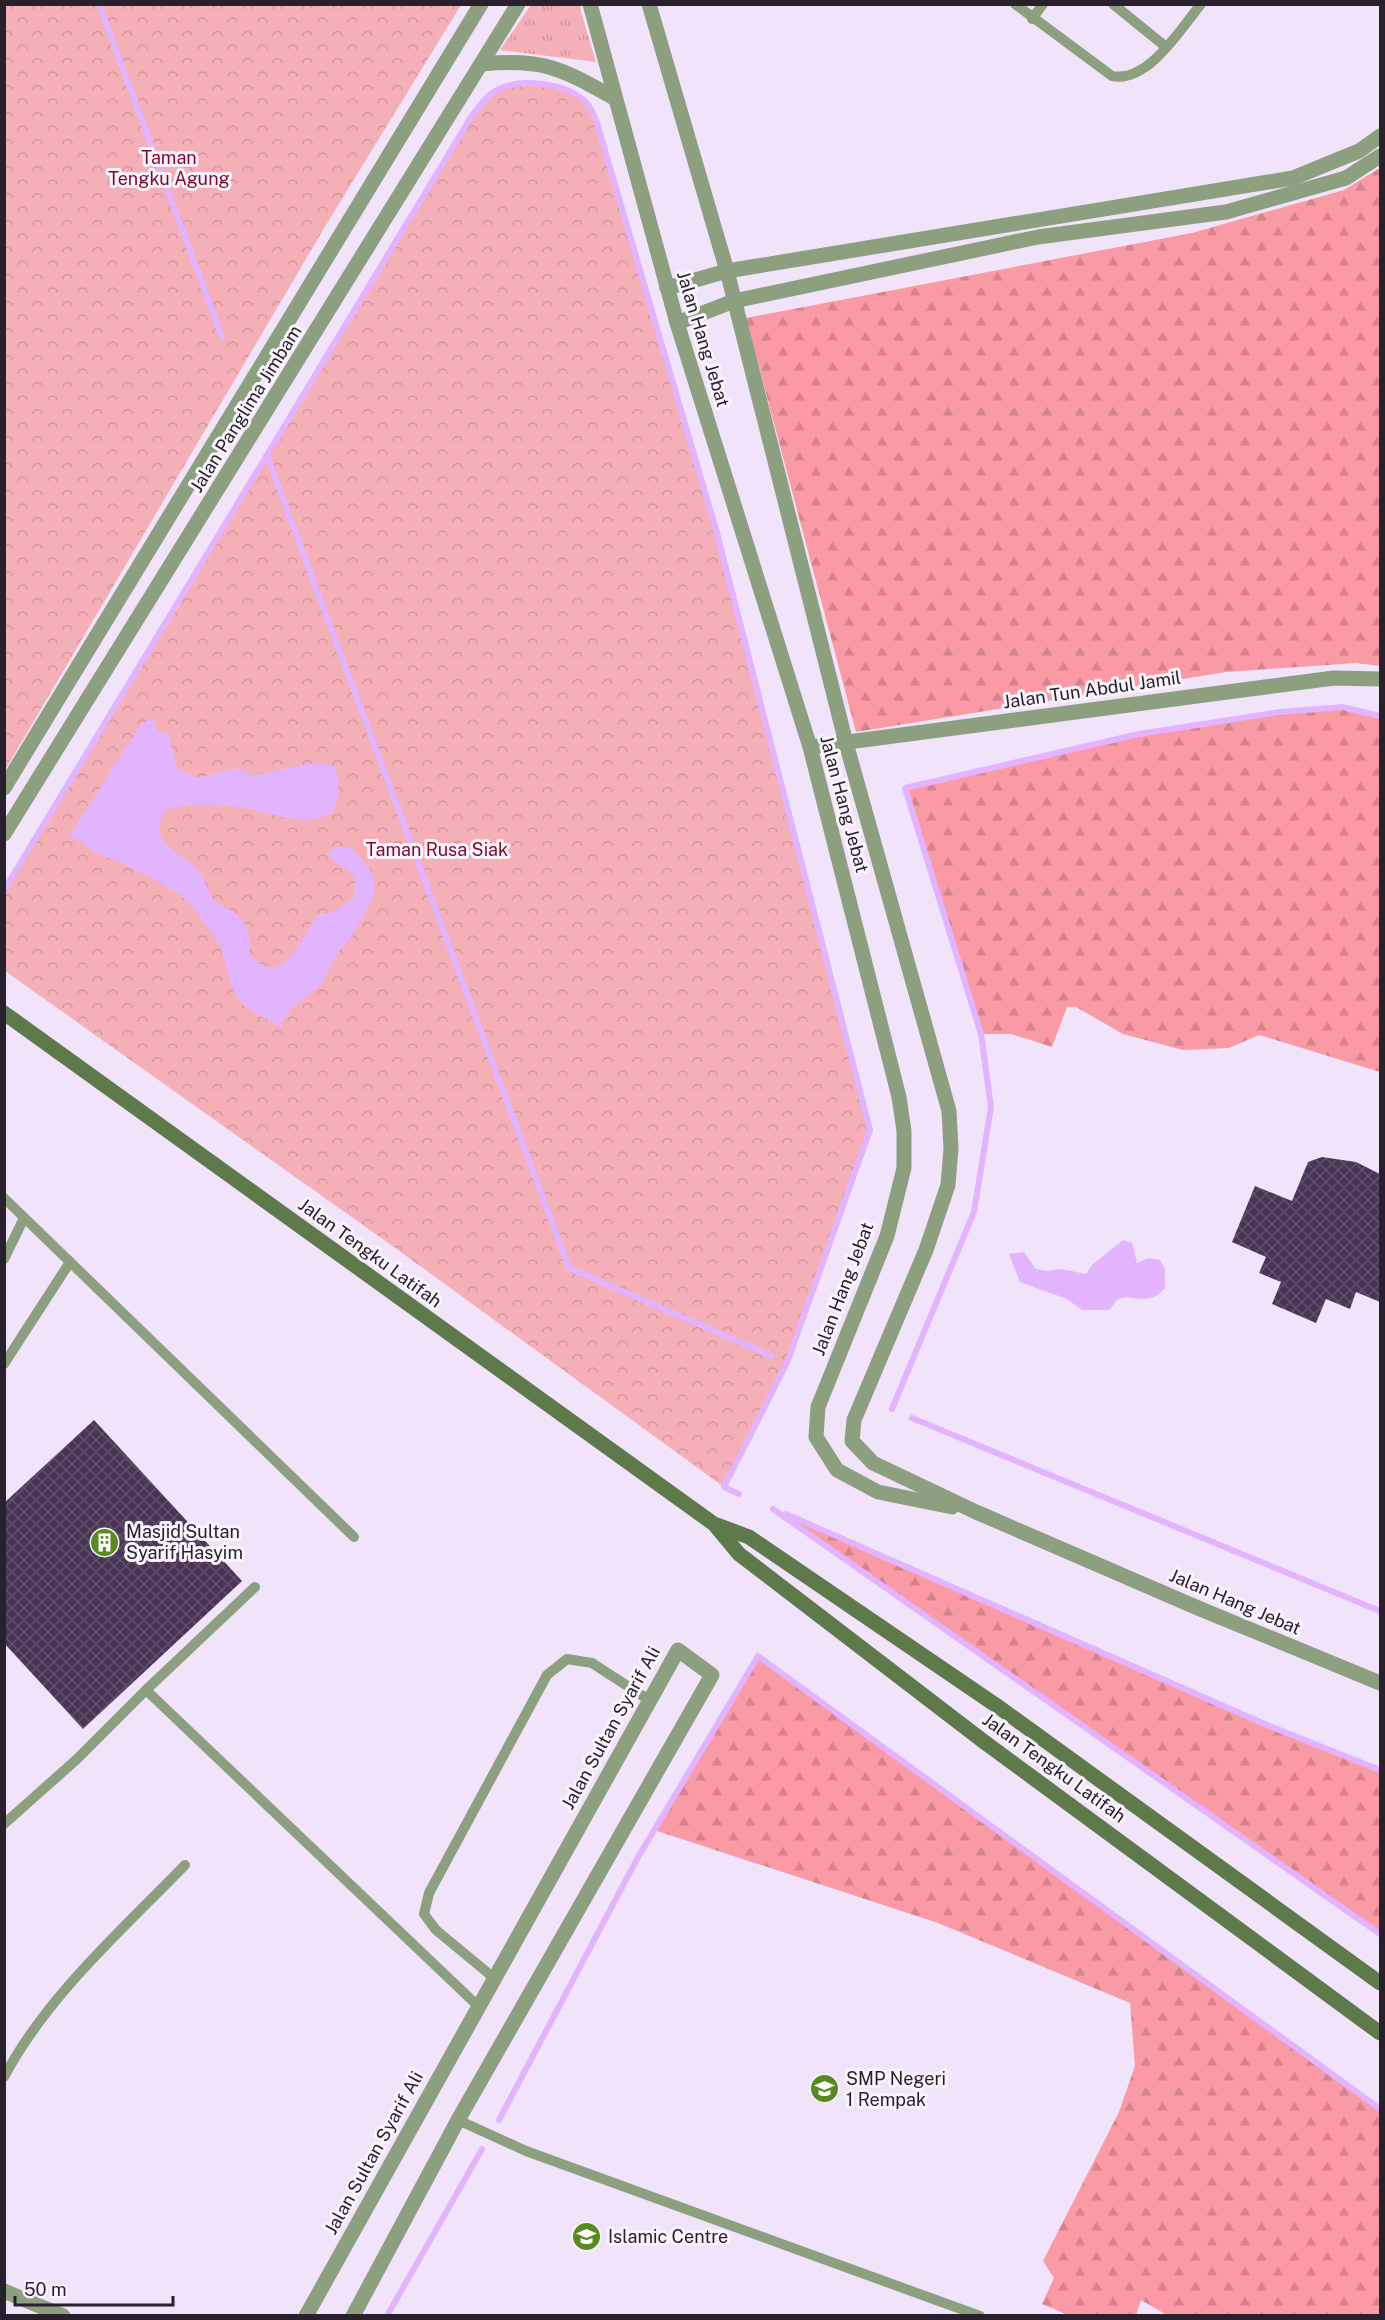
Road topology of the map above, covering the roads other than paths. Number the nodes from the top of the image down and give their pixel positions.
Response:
1 (481, 4) edge
2 (518, 4) edge
3 (590, 4) edge
4 (649, 4) edge
5 (1015, 4) edge
6 (1043, 4) edge
7 (1113, 4) edge
8 (1201, 4) edge
9 (1032, 19) junction
10 (1166, 47) junction
11 (482, 64) junction
12 (614, 98) junction
13 (1380, 136) edge
14 (1380, 156) edge
15 (727, 270) junction
16 (667, 288) junction
17 (734, 301) junction
18 (677, 323) junction
19 (1380, 679) edge
20 (846, 743) junction
21 (810, 747) junction
22 (4, 788) edge
23 (4, 834) edge
24 (4, 1013) edge
25 (4, 1198) edge
26 (24, 1218) junction
27 (4, 1259) edge
28 (70, 1262) junction
29 (4, 1364) edge
30 (976, 1512) junction
31 (714, 1524) junction
32 (354, 1537) dead end
33 (255, 1587) dead end
34 (1380, 1683) edge
35 (146, 1690) junction
36 (649, 1700) junction
37 (4, 1824) edge
38 (185, 1865) dead end
39 (494, 1977) junction
40 (1380, 1983) edge
41 (478, 2006) junction
42 (1380, 2033) edge
43 (4, 2078) edge
44 (458, 2120) junction
45 (4, 2291) edge
46 (63, 2316) edge
47 (306, 2316) edge
48 (353, 2316) edge
49 (980, 2316) edge

1 - 22 street, Jalan Panglima Jimbam
2 - 11 street, Jalan Panglima Jimbam
3 - 12 street, Jalan Hang Jebat
4 - 15 street, Jalan Hang Jebat
5 - 9 lane
6 - 9 lane
7 - 10 lane
8 - 10 lane
9 - 10 lane
11 - 12 street
11 - 23 street, Jalan Panglima Jimbam
12 - 16 street, Jalan Hang Jebat
13 - 15 street
14 - 17 street
15 - 16 street
15 - 17 street, Jalan Hang Jebat
16 - 18 street, Jalan Hang Jebat
17 - 18 street
17 - 20 street, Jalan Hang Jebat
18 - 21 street, Jalan Hang Jebat
19 - 20 street, Jalan Tun Abdul Jamil
20 - 21 street, Jalan Tun Abdul Jamil
20 - 30 street, Jalan Hang Jebat
21 - 30 street, Jalan Hang Jebat
24 - 31 main road, Jalan Tengku Latifah
25 - 26 lane
26 - 27 lane
26 - 28 lane
28 - 29 lane
28 - 32 lane
30 - 34 street, Jalan Hang Jebat
31 - 40 main road, Jalan Tengku Latifah
31 - 42 main road, Jalan Tengku Latifah
33 - 35 lane
35 - 37 lane
35 - 41 lane
36 - 39 street, Jalan Sultan Syarif Ali
36 - 39 lane
36 - 44 street, Jalan Sultan Syarif Ali
38 - 43 lane
39 - 41 street, Jalan Sultan Syarif Ali
41 - 47 street, Jalan Sultan Syarif Ali
44 - 48 street, Jalan Sultan Syarif Ali
44 - 49 lane
45 - 46 street

